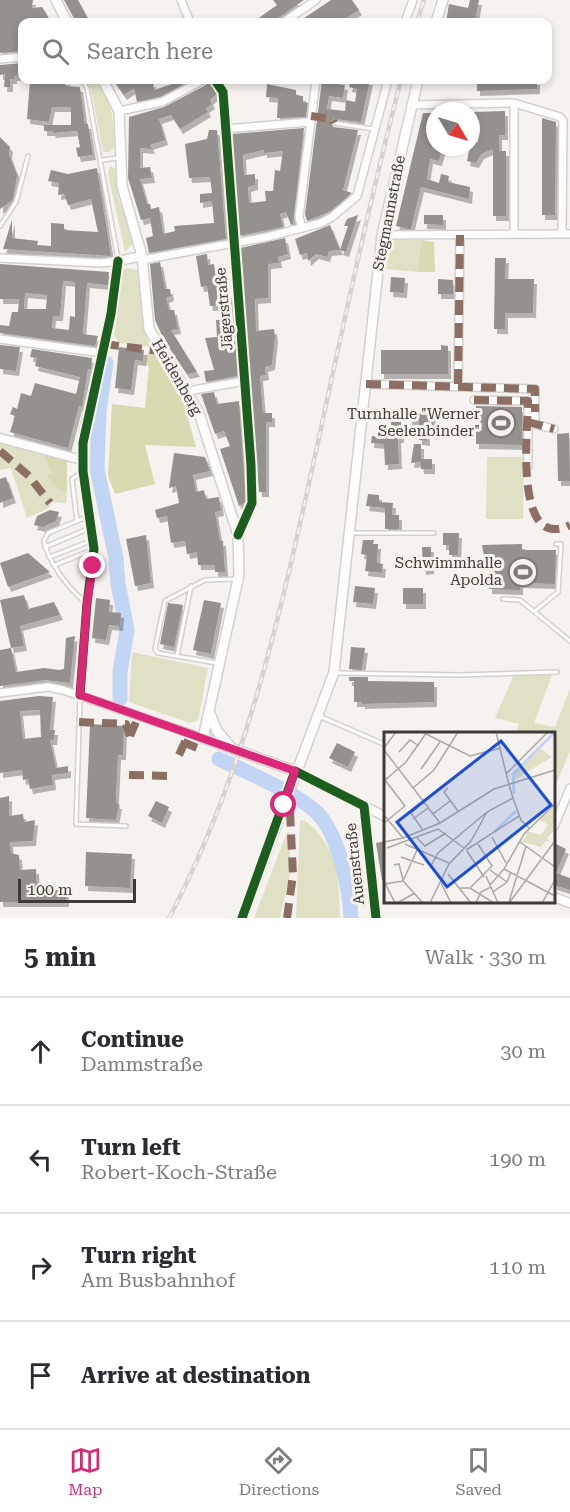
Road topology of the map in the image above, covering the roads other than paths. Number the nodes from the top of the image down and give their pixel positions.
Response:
1 (56, 0) edge
2 (181, 0) edge
3 (316, 0) edge
4 (413, 0) edge
5 (443, 0) edge
6 (63, 18) edge
7 (188, 18) edge
8 (290, 18) edge
9 (406, 18) edge
10 (437, 18) edge
11 (18, 57) edge
12 (0, 59) edge
13 (84, 84) edge
14 (105, 84) edge
15 (196, 84) edge
16 (218, 84) edge
17 (315, 84) edge
18 (387, 84) edge
19 (417, 84) edge
20 (514, 103) junction
21 (411, 105) junction
22 (120, 111) junction
23 (310, 122) junction
24 (334, 123) dead end
25 (224, 129) junction
26 (375, 129) junction
27 (28, 156) dead end
28 (121, 158) junction
29 (102, 160) junction
30 (0, 226) edge
31 (302, 228) junction
32 (514, 234) junction
33 (562, 234) junction
34 (570, 234) edge
35 (382, 235) junction
36 (460, 235) junction
37 (233, 244) junction
38 (0, 258) edge
39 (142, 258) junction
40 (118, 261) junction
41 (0, 339) edge
42 (102, 353) junction
43 (245, 381) junction
44 (366, 384) junction
45 (459, 384) junction
46 (188, 391) junction
47 (474, 400) dead end
48 (532, 423) junction
49 (554, 429) dead end
50 (0, 438) edge
51 (82, 460) junction
52 (528, 466) dead end
53 (83, 471) junction
54 (90, 516) junction
55 (77, 521) junction
56 (91, 528) junction
57 (350, 533) junction
58 (434, 533) dead end
59 (238, 535) junction
60 (93, 540) junction
61 (556, 544) dead end
62 (45, 547) junction
63 (94, 549) junction
64 (50, 556) junction
65 (55, 565) junction
66 (237, 579) junction
67 (191, 586) junction
68 (503, 599) dead end
69 (87, 603) junction
70 (535, 611) junction
71 (570, 641) edge
72 (177, 656) junction
73 (217, 663) junction
74 (333, 672) junction
75 (557, 672) dead end
76 (0, 693) edge
77 (80, 695) junction
78 (208, 709) junction
79 (317, 715) junction
80 (203, 738) junction
81 (384, 744) edge
82 (233, 749) junction
83 (295, 771) junction
84 (570, 788) edge
85 (364, 806) junction
86 (384, 816) edge
87 (555, 825) edge
88 (126, 826) dead end
89 (555, 897) edge
90 (570, 903) edge
91 (242, 918) edge
92 (376, 918) edge

1 - 6 main road
2 - 7 street
3 - 8 street
4 - 9 street
5 - 10 main road
11 - 12 street
13 - 29 lane
14 - 22 main road, Heidenberg
15 - 22 street
16 - 25 street, Jägerstraße
17 - 23 street
18 - 26 street
19 - 21 main road, Stegmannstraße
20 - 21 street
20 - 32 street
20 - 33 street
21 - 35 main road, Stegmannstraße
22 - 28 main road, Heidenberg
23 - 25 street
23 - 31 street
24 - 26 lane
25 - 37 street, Jägerstraße
26 - 31 street
27 - 30 lane
28 - 29 lane
28 - 39 main road, Heidenberg
29 - 40 lane
31 - 37 street
32 - 33 street
32 - 36 street
33 - 34 street
35 - 36 street
35 - 44 main road, Stegmannstraße
36 - 45 street
37 - 39 street
37 - 43 street, Jägerstraße
38 - 40 street
39 - 40 street
39 - 46 main road, Heidenberg
40 - 42 street
41 - 42 street
42 - 51 street
43 - 46 street
43 - 59 street, Jägerstraße
44 - 45 street
44 - 57 main road, Stegmannstraße
45 - 48 street
46 - 59 main road, Heidenberg
47 - 48 street
48 - 49 street
48 - 52 street
50 - 51 street
51 - 53 street
53 - 54 street
53 - 55 lane
54 - 55 lane
54 - 56 street
55 - 62 lane
56 - 60 street
56 - 62 lane
57 - 58 lane
57 - 74 main road, Stegmannstraße
59 - 66 main road, Heidenberg
60 - 63 street
60 - 64 lane
61 - 70 lane
62 - 64 lane
63 - 65 lane
63 - 69 street
64 - 65 lane
65 - 69 lane
66 - 67 lane
66 - 73 main road, Heidenberg
67 - 72 lane
67 - 72 lane
68 - 70 lane
69 - 77 street
70 - 71 lane
72 - 73 lane
73 - 78 main road, Heidenberg
74 - 75 lane
74 - 79 main road, Stegmannstraße
76 - 77 street
77 - 80 street
77 - 88 lane
78 - 80 main road, Heidenberg
78 - 82 main road
79 - 81 lane
79 - 83 main road, Stegmannstraße
80 - 82 main road
82 - 83 main road
83 - 85 street
83 - 91 main road, Stegmannstraße
84 - 87 street
85 - 86 street
85 - 92 street, Auenstraße
89 - 90 street

